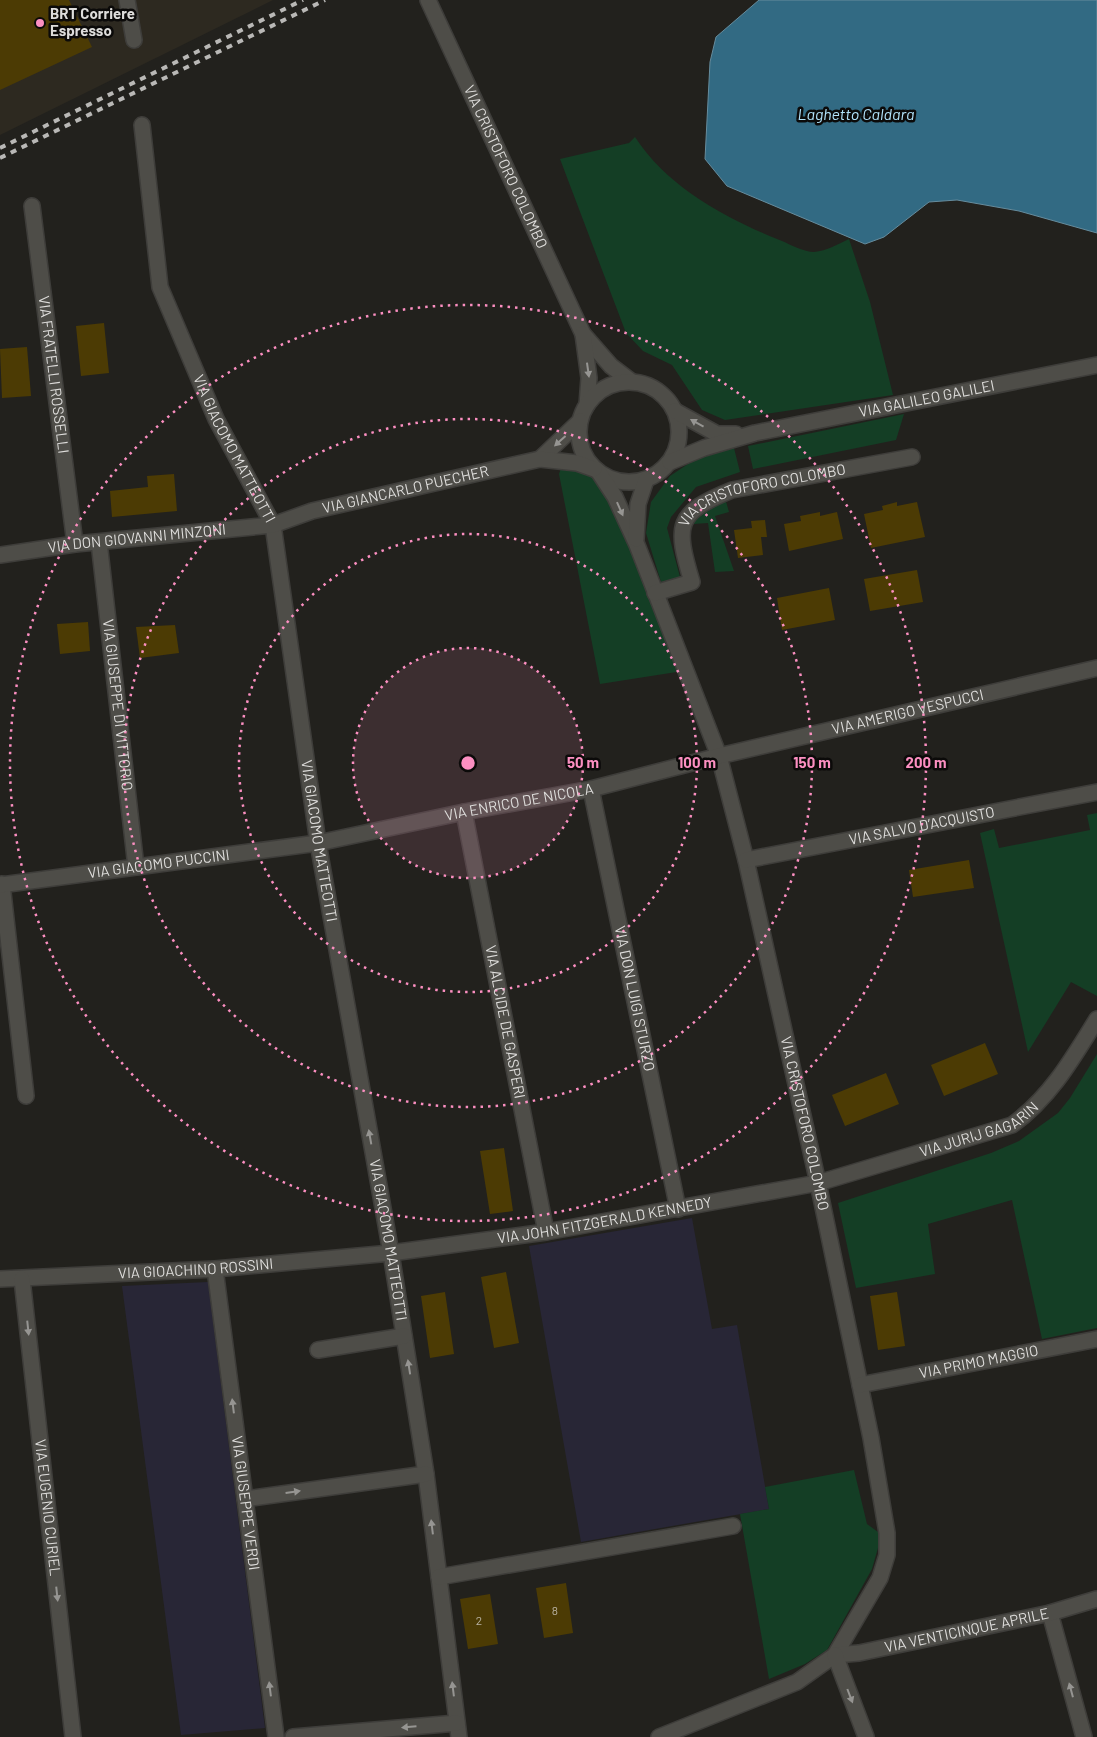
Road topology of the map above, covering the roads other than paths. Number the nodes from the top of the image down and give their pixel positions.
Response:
1 (127, 0) edge
2 (428, 0) edge
3 (134, 40) dead end
4 (142, 125) dead end
5 (32, 206) dead end
6 (583, 334) junction
7 (1097, 366) edge
8 (632, 382) junction
9 (587, 405) junction
10 (675, 411) junction
11 (580, 421) junction
12 (756, 433) junction
13 (912, 457) dead end
14 (540, 459) junction
15 (670, 462) junction
16 (597, 471) junction
17 (646, 480) junction
18 (273, 525) junction
19 (99, 542) junction
20 (75, 544) junction
21 (636, 545) junction
22 (0, 554) edge
23 (655, 593) junction
24 (1097, 668) edge
25 (719, 756) junction
26 (591, 789) junction
27 (1097, 792) edge
28 (464, 812) junction
29 (318, 843) junction
30 (746, 860) junction
31 (136, 867) junction
32 (1, 885) edge
33 (1097, 1019) edge
34 (26, 1096) dead end
35 (818, 1183) junction
36 (678, 1209) junction
37 (546, 1232) junction
38 (391, 1253) junction
39 (215, 1268) junction
40 (0, 1279) edge
41 (22, 1279) junction
42 (404, 1336) junction
43 (1097, 1340) edge
44 (318, 1350) dead end
45 (860, 1385) junction
46 (426, 1474) junction
47 (245, 1499) junction
48 (732, 1526) dead end
49 (439, 1577) junction
50 (1097, 1600) edge
51 (1050, 1613) junction
52 (835, 1655) junction
53 (458, 1730) edge
54 (73, 1737) edge
55 (276, 1737) edge
56 (293, 1737) edge
57 (659, 1737) edge
58 (866, 1737) edge
59 (1084, 1737) edge

1 - 3 street
2 - 6 street, VIA CRISTOFORO COLOMBO
4 - 18 street, VIA GIACOMO MATTEOTTI
5 - 20 street, VIA FRATELLI ROSSELLI
6 - 8 street, VIA CRISTOFORO COLOMBO
6 -> 9 street, VIA CRISTOFORO COLOMBO
7 - 12 street, VIA GALILEO GALILEI
8 - 9 street
8 - 10 street
9 - 11 street
12 -> 10 street, VIA GALILEO GALILEI
10 - 15 street
11 -> 14 street
11 - 16 street
12 - 15 street, VIA GALILEO GALILEI
13 - 23 street, VIA CRISTOFORO COLOMBO
14 - 16 street, VIA GIANCARLO PUECHER
14 - 18 street, VIA GIANCARLO PUECHER
15 - 17 street
16 - 17 street
16 -> 21 street, VIA CRISTOFORO COLOMBO
17 - 21 street, VIA CRISTOFORO COLOMBO
18 - 19 street, VIA DON GIOVANNI MINZONI
18 - 29 street, VIA GIACOMO MATTEOTTI
19 - 20 street, VIA DON GIOVANNI MINZONI
19 - 31 street, VIA GIUSEPPE DI VITTORIO
20 - 22 street, VIA DON GIOVANNI MINZONI
21 - 23 street, VIA CRISTOFORO COLOMBO
23 - 25 street, VIA CRISTOFORO COLOMBO
24 - 25 street, VIA AMERIGO VESPUCCI
25 - 26 street, VIA ENRICO DE NICOLA
25 - 30 street, VIA CRISTOFORO COLOMBO
26 - 28 street, VIA ENRICO DE NICOLA
26 - 36 street, VIA DON LUIGI STURZO
27 - 30 street, VIA SALVO D’ACQUISTO
28 - 29 street, VIA ENRICO DE NICOLA
28 - 37 street, VIA ALCIDE DE GASPERI
29 - 31 street, VIA GIACOMO PUCCINI
38 -> 29 street, VIA GIACOMO MATTEOTTI
30 - 35 street, VIA CRISTOFORO COLOMBO
31 - 32 street, VIA GIACOMO PUCCINI
32 - 34 street
33 - 35 street, VIA JURIJ GAGARIN
35 - 36 street, VIA JOHN FITZGERALD KENNEDY
35 - 45 street, VIA CRISTOFORO COLOMBO
36 - 37 street, VIA JOHN FITZGERALD KENNEDY
37 - 38 street, VIA JOHN FITZGERALD KENNEDY
38 - 39 street, VIA GIOACHINO ROSSINI
38 - 42 street, VIA GIACOMO MATTEOTTI
39 - 41 street, VIA GIOACHINO ROSSINI
47 -> 39 street, VIA GIUSEPPE VERDI
40 - 41 street, VIA GIOACHINO ROSSINI
41 -> 54 street, VIA EUGENIO CURIEL
42 - 44 street
46 -> 42 street, VIA GIACOMO MATTEOTTI
43 - 45 street, VIA PRIMO MAGGIO
45 - 52 street, VIA CRISTOFORO COLOMBO
47 -> 46 street
49 -> 46 street, VIA GIACOMO MATTEOTTI
55 -> 47 street, VIA GIUSEPPE VERDI
48 - 49 street
53 -> 49 street, VIA GIACOMO MATTEOTTI
50 - 51 street, VIA VENTICINQUE APRILE
51 - 52 street, VIA VENTICINQUE APRILE
59 -> 51 street
52 - 57 street
52 -> 58 street
53 -> 56 street

